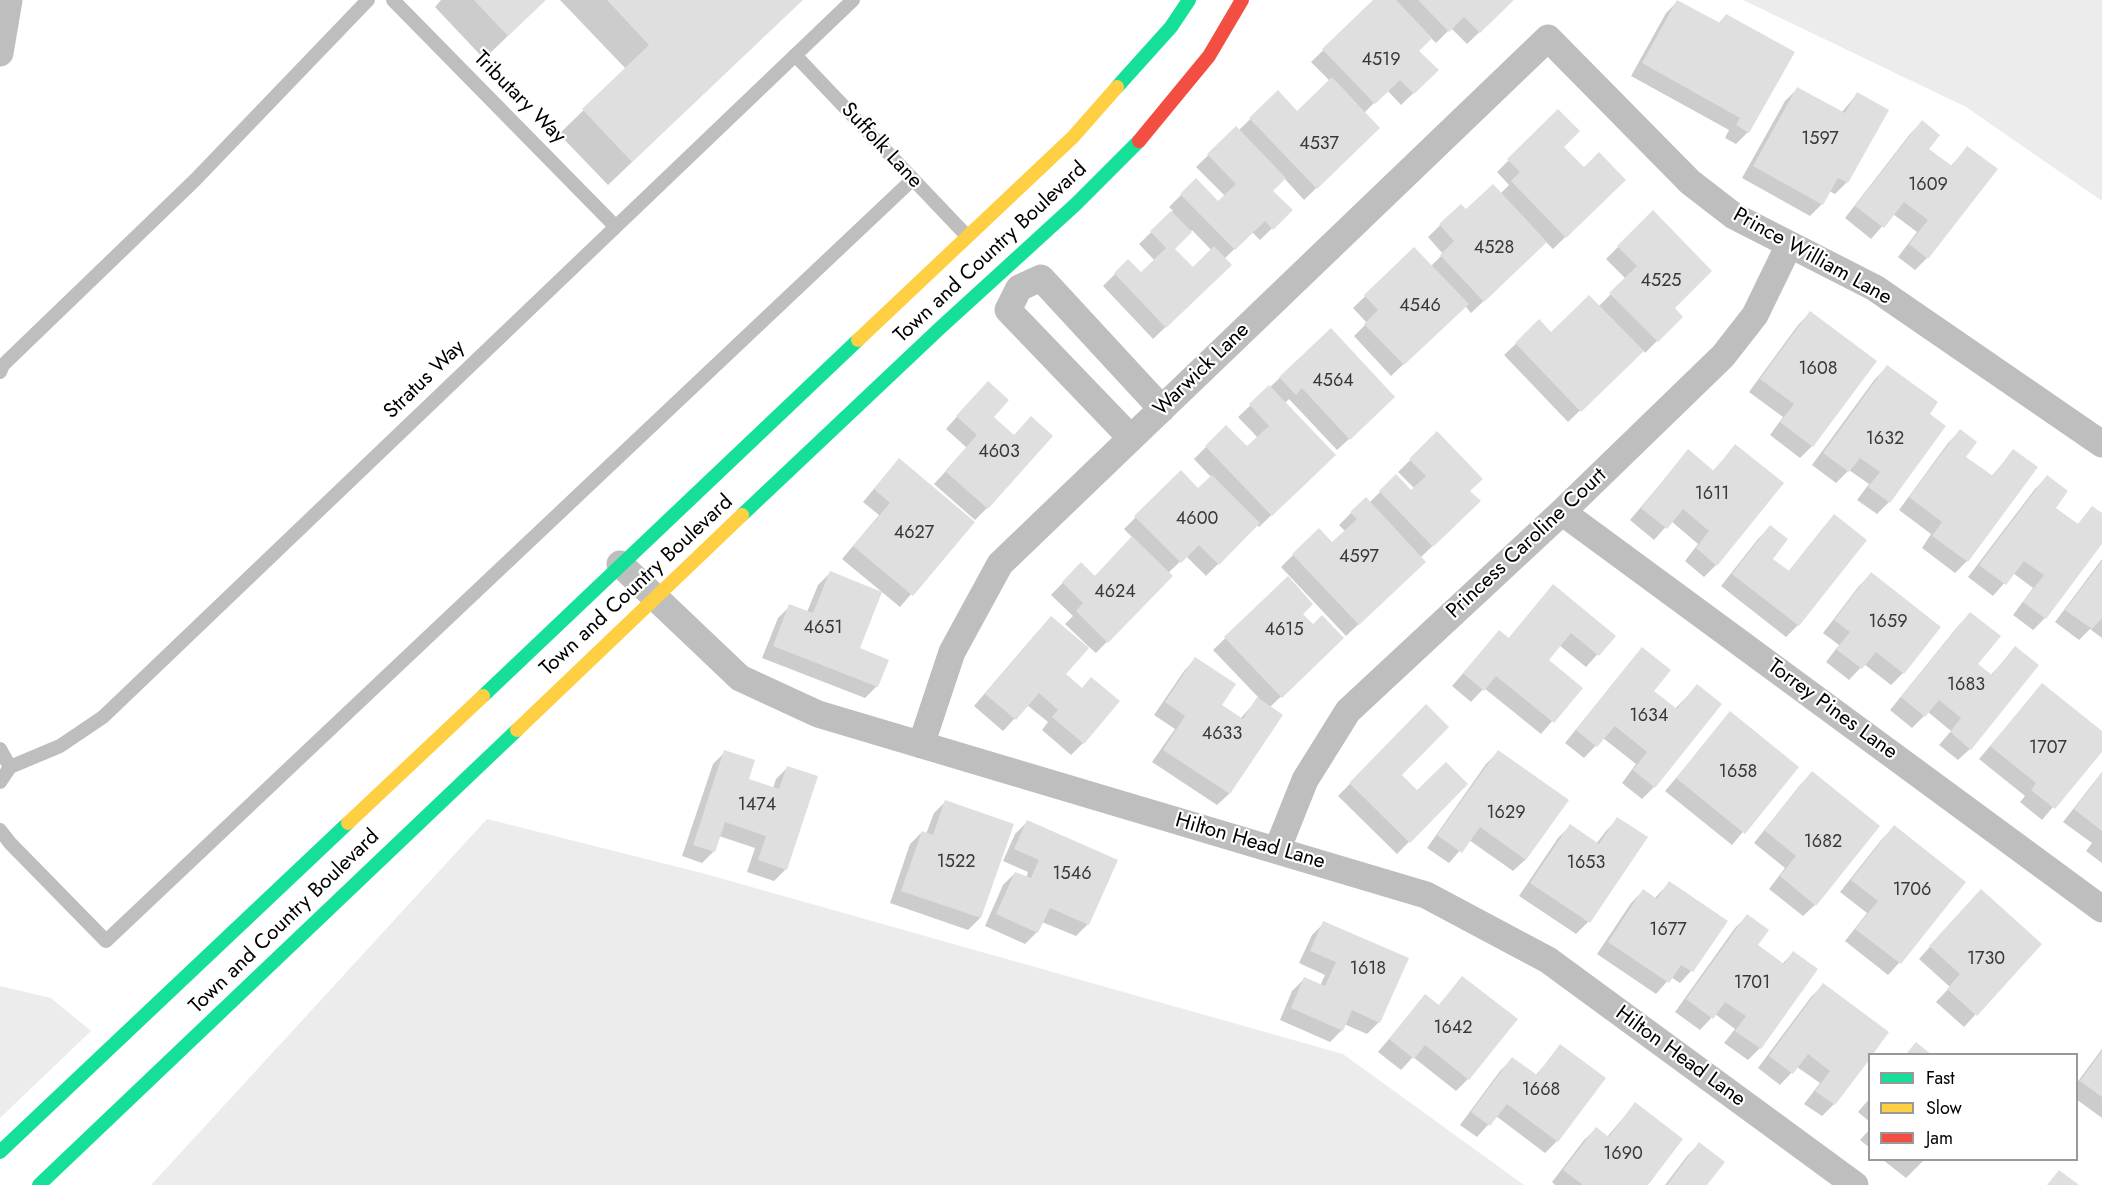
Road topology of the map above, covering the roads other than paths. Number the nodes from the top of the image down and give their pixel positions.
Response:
1 (9, 0) edge
2 (368, 0) edge
3 (393, 0) edge
4 (853, 0) edge
5 (1189, 0) edge
6 (1242, 0) edge
7 (1548, 38) joint
8 (0, 53) edge
9 (795, 55) junction
10 (912, 180) junction
11 (615, 226) junction
12 (967, 236) junction
13 (1790, 244) junction
14 (1010, 280) junction
15 (0, 372) edge
16 (1162, 409) junction
17 (1131, 438) junction
18 (2102, 444) edge
19 (1562, 512) junction
20 (620, 564) junction
21 (655, 598) junction
22 (921, 745) junction
23 (0, 749) edge
24 (10, 767) junction
25 (0, 782) edge
26 (0, 830) edge
27 (1276, 850) junction
28 (2102, 909) edge
29 (0, 1152) edge
30 (39, 1185) edge
31 (1854, 1185) edge

1 - 8 street
2 - 15 lane
3 - 11 lane, Tributary Way
4 - 9 lane, Stratus Way
5 - 12 main road, Town and Country Boulevard
6 - 14 main road, Town and Country Boulevard
7 - 13 street, Prince William Lane
7 - 16 street, Warwick Lane
9 - 10 lane, Suffolk Lane
9 - 11 lane, Stratus Way
10 - 12 lane, Suffolk Lane
10 - 26 lane
11 - 24 lane, Stratus Way
12 - 20 main road, Town and Country Boulevard
13 - 18 street, Prince William Lane
13 - 19 street, Princess Caroline Court
14 - 16 street
14 - 17 street
14 - 21 main road, Town and Country Boulevard
16 - 17 street, Warwick Lane
17 - 22 street, Warwick Lane
19 - 27 street, Princess Caroline Court
19 - 28 street, Torrey Pines Lane
20 - 21 street, Hilton Head Lane
20 - 29 main road, Town and Country Boulevard
21 - 22 street, Hilton Head Lane
21 - 30 main road, Town and Country Boulevard
22 - 27 street, Hilton Head Lane
23 - 24 lane
24 - 25 lane
27 - 31 street, Hilton Head Lane

